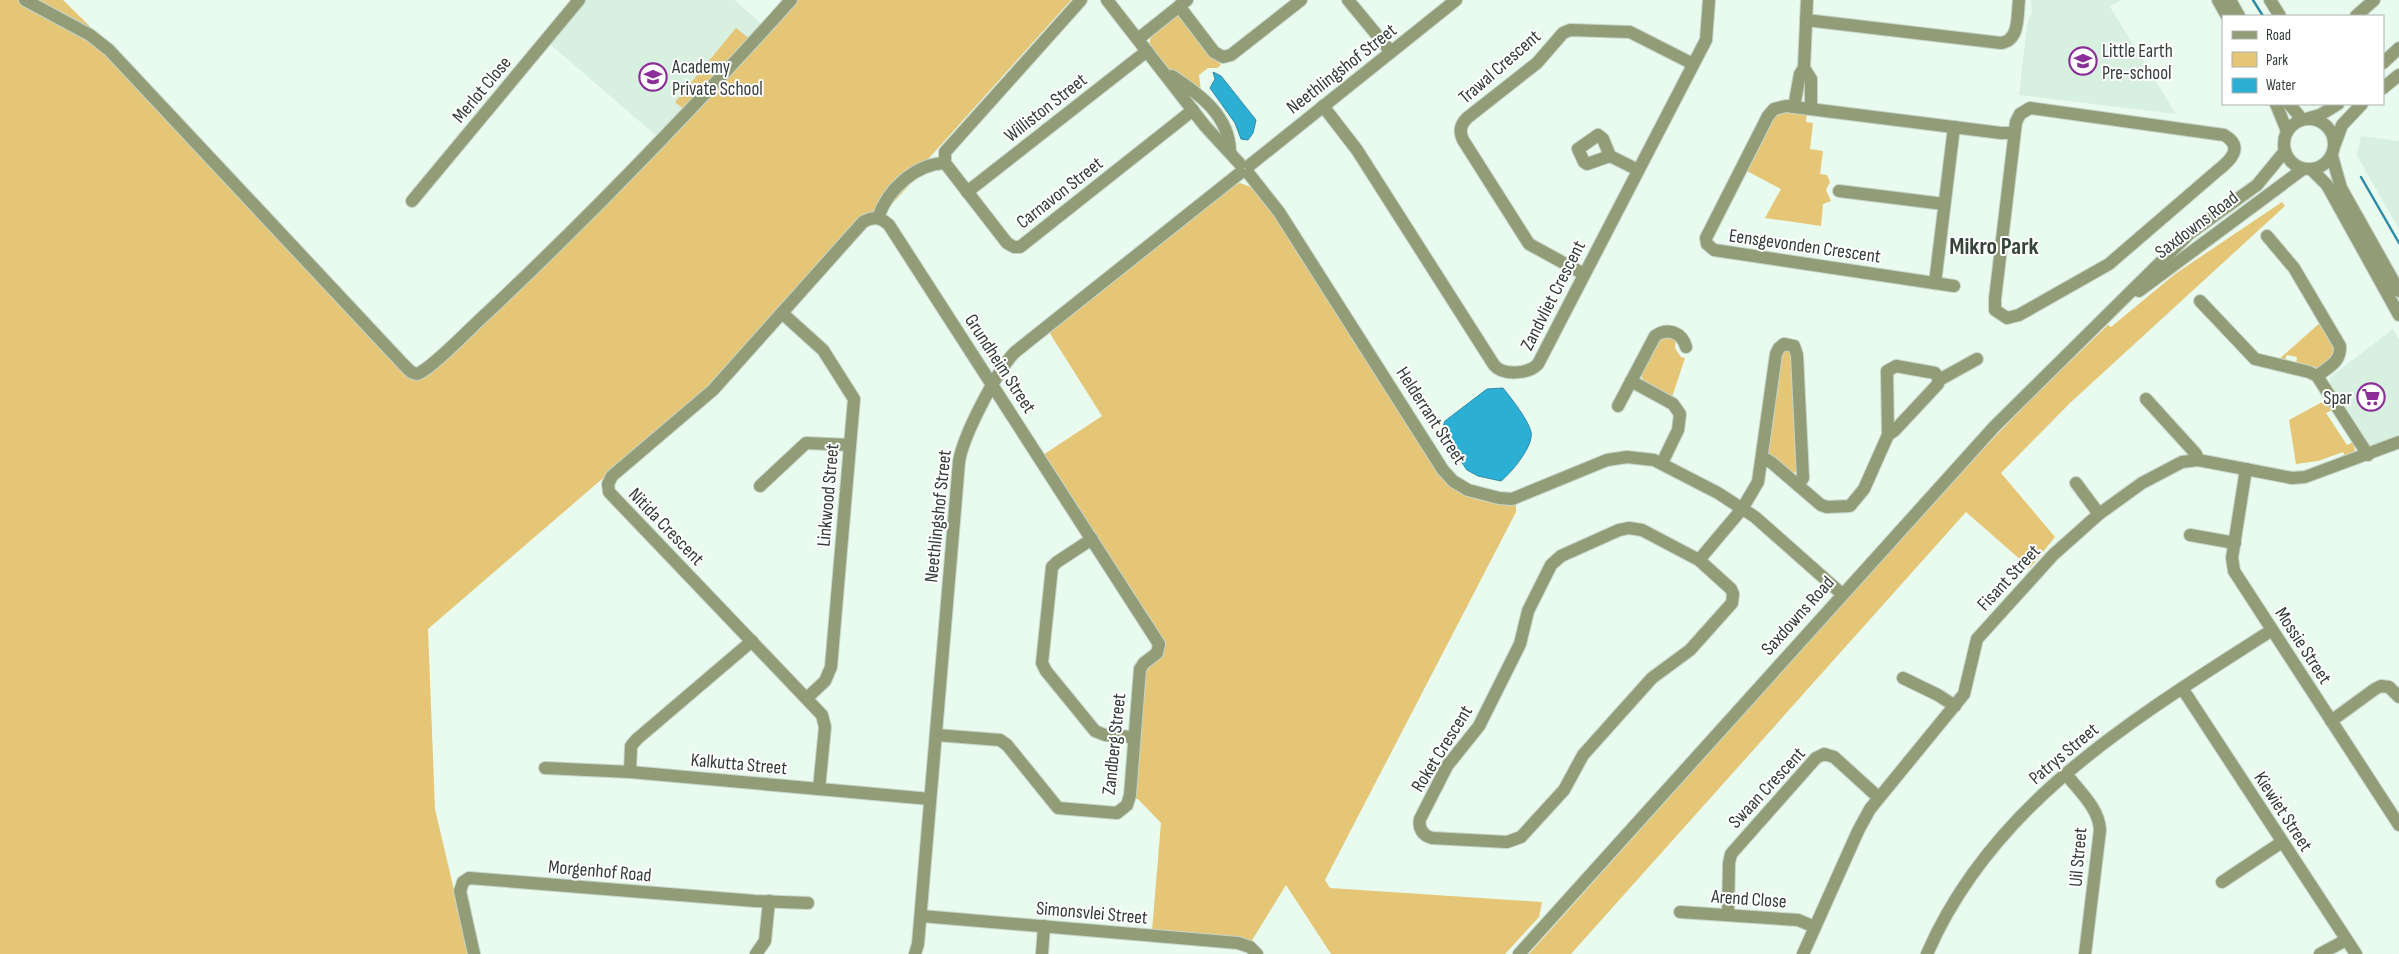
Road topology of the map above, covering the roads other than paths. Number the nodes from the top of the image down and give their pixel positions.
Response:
1 (25, 0) edge
2 (579, 0) edge
3 (791, 0) edge
4 (1081, 0) edge
5 (1107, 0) edge
6 (1301, 0) edge
7 (1348, 0) edge
8 (1456, 0) edge
9 (1710, 0) edge
10 (1807, 0) edge
11 (2019, 0) edge
12 (2218, 0) edge
13 (2230, 0) edge
14 (2270, 0) edge
15 (1183, 3) edge
16 (2226, 15) edge
17 (2238, 15) edge
18 (2279, 15) edge
19 (1806, 20) junction
20 (1138, 39) junction
21 (2399, 48) edge
22 (1147, 51) junction
23 (1391, 52) junction
24 (2384, 62) edge
25 (1693, 64) junction
26 (1804, 68) junction
27 (1163, 70) junction
28 (2399, 75) edge
29 (2384, 87) edge
30 (2276, 105) edge
31 (2290, 105) edge
32 (2336, 105) edge
33 (2361, 105) edge
34 (1323, 106) junction
35 (1794, 107) junction
36 (1811, 109) junction
37 (1193, 110) junction
38 (2306, 119) junction
39 (1954, 127) junction
40 (2287, 131) junction
41 (1222, 133) junction
42 (2014, 133) junction
43 (2333, 150) junction
44 (2285, 151) junction
45 (1610, 156) dead end
46 (944, 163) junction
47 (1245, 169) junction
48 (2307, 169) junction
49 (1638, 170) junction
50 (1838, 191) dead end
51 (967, 192) junction
52 (412, 201) dead end
53 (1944, 204) junction
54 (878, 218) junction
55 (2267, 236) dead end
56 (1584, 274) junction
57 (1935, 283) junction
58 (1954, 286) dead end
59 (2399, 291) edge
60 (2200, 301) dead end
61 (2113, 310) junction
62 (782, 313) junction
63 (2399, 315) edge
64 (1686, 347) dead end
65 (1977, 359) dead end
66 (2317, 376) junction
67 (1631, 380) junction
68 (1939, 380) junction
69 (993, 386) junction
70 (2146, 399) dead end
71 (1618, 406) dead end
72 (1888, 435) junction
73 (2399, 442) edge
74 (850, 445) junction
75 (2368, 455) junction
76 (1762, 457) junction
77 (2198, 460) junction
78 (1662, 463) junction
79 (2246, 470) junction
80 (2076, 483) dead end
81 (1798, 485) junction
82 (760, 486) dead end
83 (1742, 509) junction
84 (2099, 514) junction
85 (2190, 535) dead end
86 (1092, 539) junction
87 (2235, 543) junction
88 (1699, 560) junction
89 (1842, 594) junction
90 (2272, 630) junction
91 (752, 642) junction
92 (1159, 650) joint
93 (1903, 678) dead end
94 (2182, 688) junction
95 (2399, 697) edge
96 (807, 698) junction
97 (1955, 706) junction
98 (2332, 721) junction
99 (936, 734) junction
100 (1133, 737) junction
101 (545, 768) dead end
102 (630, 772) junction
103 (2066, 774) junction
104 (819, 789) junction
105 (1878, 797) junction
106 (930, 799) junction
107 (2399, 825) edge
108 (2282, 842) junction
109 (2222, 882) dead end
110 (769, 901) junction
111 (808, 903) dead end
112 (1680, 912) dead end
113 (1728, 915) junction
114 (921, 916) junction
115 (1044, 926) junction
116 (1815, 927) junction
117 (2346, 940) junction
118 (474, 954) edge
119 (756, 954) edge
120 (915, 954) edge
121 (1042, 954) edge
122 (1257, 954) edge
123 (1519, 954) edge
124 (1803, 954) edge
125 (1927, 954) edge
126 (2085, 954) edge
127 (2320, 954) edge
128 (2356, 954) edge

1 - 3 street
2 - 52 street, Merlot Close
4 - 46 street
5 - 20 street
6 - 15 street
7 - 23 street
8 - 23 street, Neethlingshof Street
9 - 25 street, Zandvliet Crescent
10 - 19 street
11 - 19 street
12 - 16 street
13 - 17 street
14 - 18 street
15 - 20 street
19 - 26 street
20 - 22 street
21 - 24 street
22 - 27 street
22 - 51 street, Williston Street
23 - 34 street, Neethlingshof Street
25 - 49 street, Zandvliet Crescent
25 - 56 street, Trawal Crescent
26 - 35 street
26 - 36 street
27 - 37 street
27 - 41 street
28 - 29 street
30 - 40 street
31 - 38 street
32 - 38 street
33 - 43 street
34 - 47 street, Neethlingshof Street
34 - 56 street, Zandvliet Crescent
35 - 36 street, Eensgevonden Crescent
35 - 57 street, Eensgevonden Crescent
36 - 39 street, Eensgevonden Crescent
37 - 41 street
37 - 51 street, Carnavon Street
38 - 40 street
38 - 43 street
39 - 42 street, Eensgevonden Crescent
39 - 53 street
40 - 44 street
41 - 47 street, Helderrant Street
42 - 42 street
43 - 48 street
43 - 59 street
44 - 48 street
44 - 61 street, Saxdowns Road
45 - 49 street
46 - 51 street, Carnavon Street
46 - 54 street
47 - 69 street, Neethlingshof Street
47 - 78 street, Helderrant Street
48 - 61 street, Saxdowns Road
48 - 63 street
49 - 56 street, Zandvliet Crescent
50 - 53 street
53 - 57 street
54 - 62 street
54 - 69 street, Grundheim Street
55 - 66 street
57 - 58 street, Eensgevonden Crescent
60 - 66 street
61 - 89 street, Saxdowns Road
62 - 74 street, Linkwood Street
62 - 91 street, Nitida Crescent
64 - 67 street
65 - 68 street
66 - 75 street
67 - 71 street
67 - 78 street
68 - 72 street
68 - 72 street
69 - 86 street, Grundheim Street
69 - 99 street, Neethlingshof Street
70 - 77 street
72 - 81 street
73 - 75 street, Fisant Street
74 - 82 street
74 - 96 street, Linkwood Street
75 - 79 street, Fisant Street
76 - 81 street
76 - 81 street
76 - 83 street
77 - 79 street, Fisant Street
77 - 84 street, Fisant Street
78 - 83 street, Helderrant Street
79 - 87 street, Mossie Street
80 - 84 street
83 - 88 street
83 - 89 street, Helderrant Street
84 - 97 street, Fisant Street
85 - 87 street
86 - 92 street, Grundheim Street
86 - 100 street
87 - 90 street, Mossie Street
88 - 88 street, Roket Crescent
89 - 123 street, Saxdowns Road
90 - 94 street, Patrys Street
90 - 98 street, Mossie Street
91 - 96 street, Nitida Crescent
91 - 102 street
92 - 100 street, Zandberg Street
93 - 97 street
94 - 103 street, Patrys Street
94 - 108 street, Kiewiet Street
95 - 98 street
96 - 104 street, Nitida Crescent
97 - 105 street, Fisant Street
98 - 107 street, Mossie Street
99 - 100 street, Zandberg Street
99 - 106 street, Neethlingshof Street
101 - 102 street, Kalkutta Street
102 - 104 street, Kalkutta Street
103 - 125 street, Patrys Street
103 - 126 street, Uil Street
104 - 106 street, Kalkutta Street
105 - 113 street, Swaan Crescent
105 - 116 street, Fisant Street
106 - 114 street, Neethlingshof Street
108 - 109 street
108 - 117 street, Kiewiet Street
110 - 111 street, Morgenhof Road
110 - 118 street, Morgenhof Road
110 - 119 street
112 - 113 street, Arend Close
113 - 116 street, Arend Close
114 - 115 street, Simonsvlei Street
114 - 120 street, Neethlingshof Street
115 - 121 street
115 - 122 street, Simonsvlei Street
116 - 124 street, Fisant Street
117 - 127 street
117 - 128 street, Kiewiet Street

